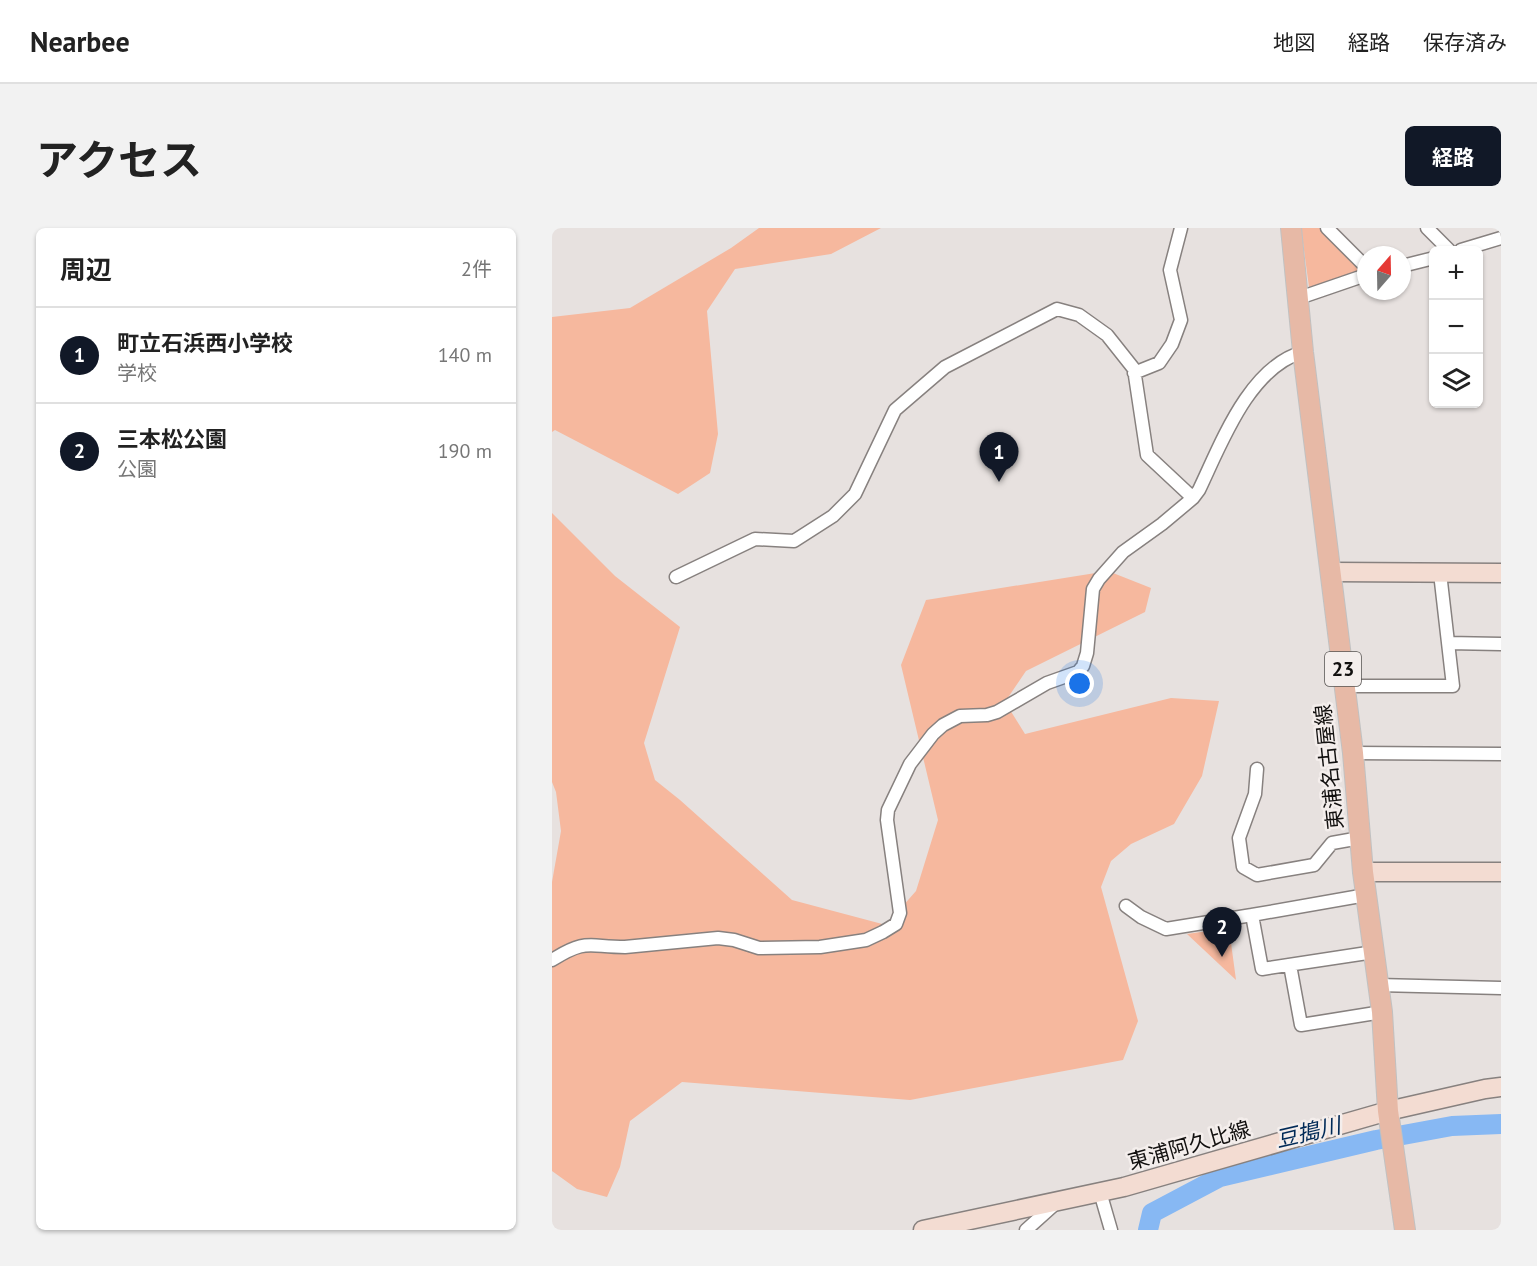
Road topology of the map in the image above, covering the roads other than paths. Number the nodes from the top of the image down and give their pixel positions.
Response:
1 (1181, 228) edge
2 (1291, 228) edge
3 (1327, 228) edge
4 (1427, 228) edge
5 (1501, 237) edge
6 (1445, 246) edge
7 (1473, 246) edge
8 (1357, 258) edge
9 (1429, 259) edge
10 (1411, 264) edge
11 (1357, 278) edge
12 (1299, 298) junction
13 (1304, 352) junction
14 (1134, 374) junction
15 (1193, 498) junction
16 (1332, 572) junction
17 (1440, 573) junction
18 (1501, 573) edge
19 (676, 577) dead end
20 (1448, 644) junction
21 (1501, 644) edge
22 (1345, 686) junction
23 (1353, 753) junction
24 (1501, 754) edge
25 (1257, 769) dead end
26 (1360, 838) junction
27 (1363, 872) junction
28 (1501, 872) edge
29 (1366, 895) junction
30 (1126, 906) dead end
31 (1252, 915) junction
32 (1374, 952) junction
33 (552, 960) edge
34 (1290, 965) junction
35 (1378, 985) junction
36 (1501, 988) edge
37 (1382, 1012) junction
38 (1501, 1087) edge
39 (1388, 1111) junction
40 (1100, 1192) junction
41 (1059, 1200) junction
42 (923, 1230) edge
43 (1026, 1230) edge
44 (1111, 1230) edge
45 (1405, 1230) edge

1 - 14 street
2 - 12 main road, 東浦名古屋線 / 23
3 - 8 street
4 - 6 street
5 - 7 street
9 - 10 street
11 - 12 street
12 - 13 main road, 東浦名古屋線 / 23
13 - 15 street
13 - 16 main road, 東浦名古屋線 / 23
14 - 15 street
14 - 19 street
15 - 33 street
16 - 17 main road
16 - 22 main road, 東浦名古屋線 / 23
17 - 18 main road
17 - 20 street
20 - 21 street
20 - 22 street
22 - 23 main road, 東浦名古屋線 / 23
23 - 24 street
23 - 26 main road, 東浦名古屋線 / 23
25 - 26 street
26 - 27 main road, 東浦名古屋線 / 23
27 - 28 main road
27 - 29 main road, 東浦名古屋線 / 23
29 - 31 street
29 - 32 main road, 東浦名古屋線 / 23
30 - 31 street
31 - 34 street
32 - 34 street
32 - 35 main road, 東浦名古屋線 / 23
34 - 37 street
35 - 36 street
35 - 37 main road, 東浦名古屋線 / 23
37 - 39 main road, 東浦名古屋線 / 23
38 - 39 main road, 東浦阿久比線
39 - 40 main road, 東浦阿久比線
39 - 45 main road, 東浦名古屋線 / 23
40 - 41 main road, 東浦阿久比線
40 - 44 street
41 - 42 main road, 東浦阿久比線
41 - 43 street

